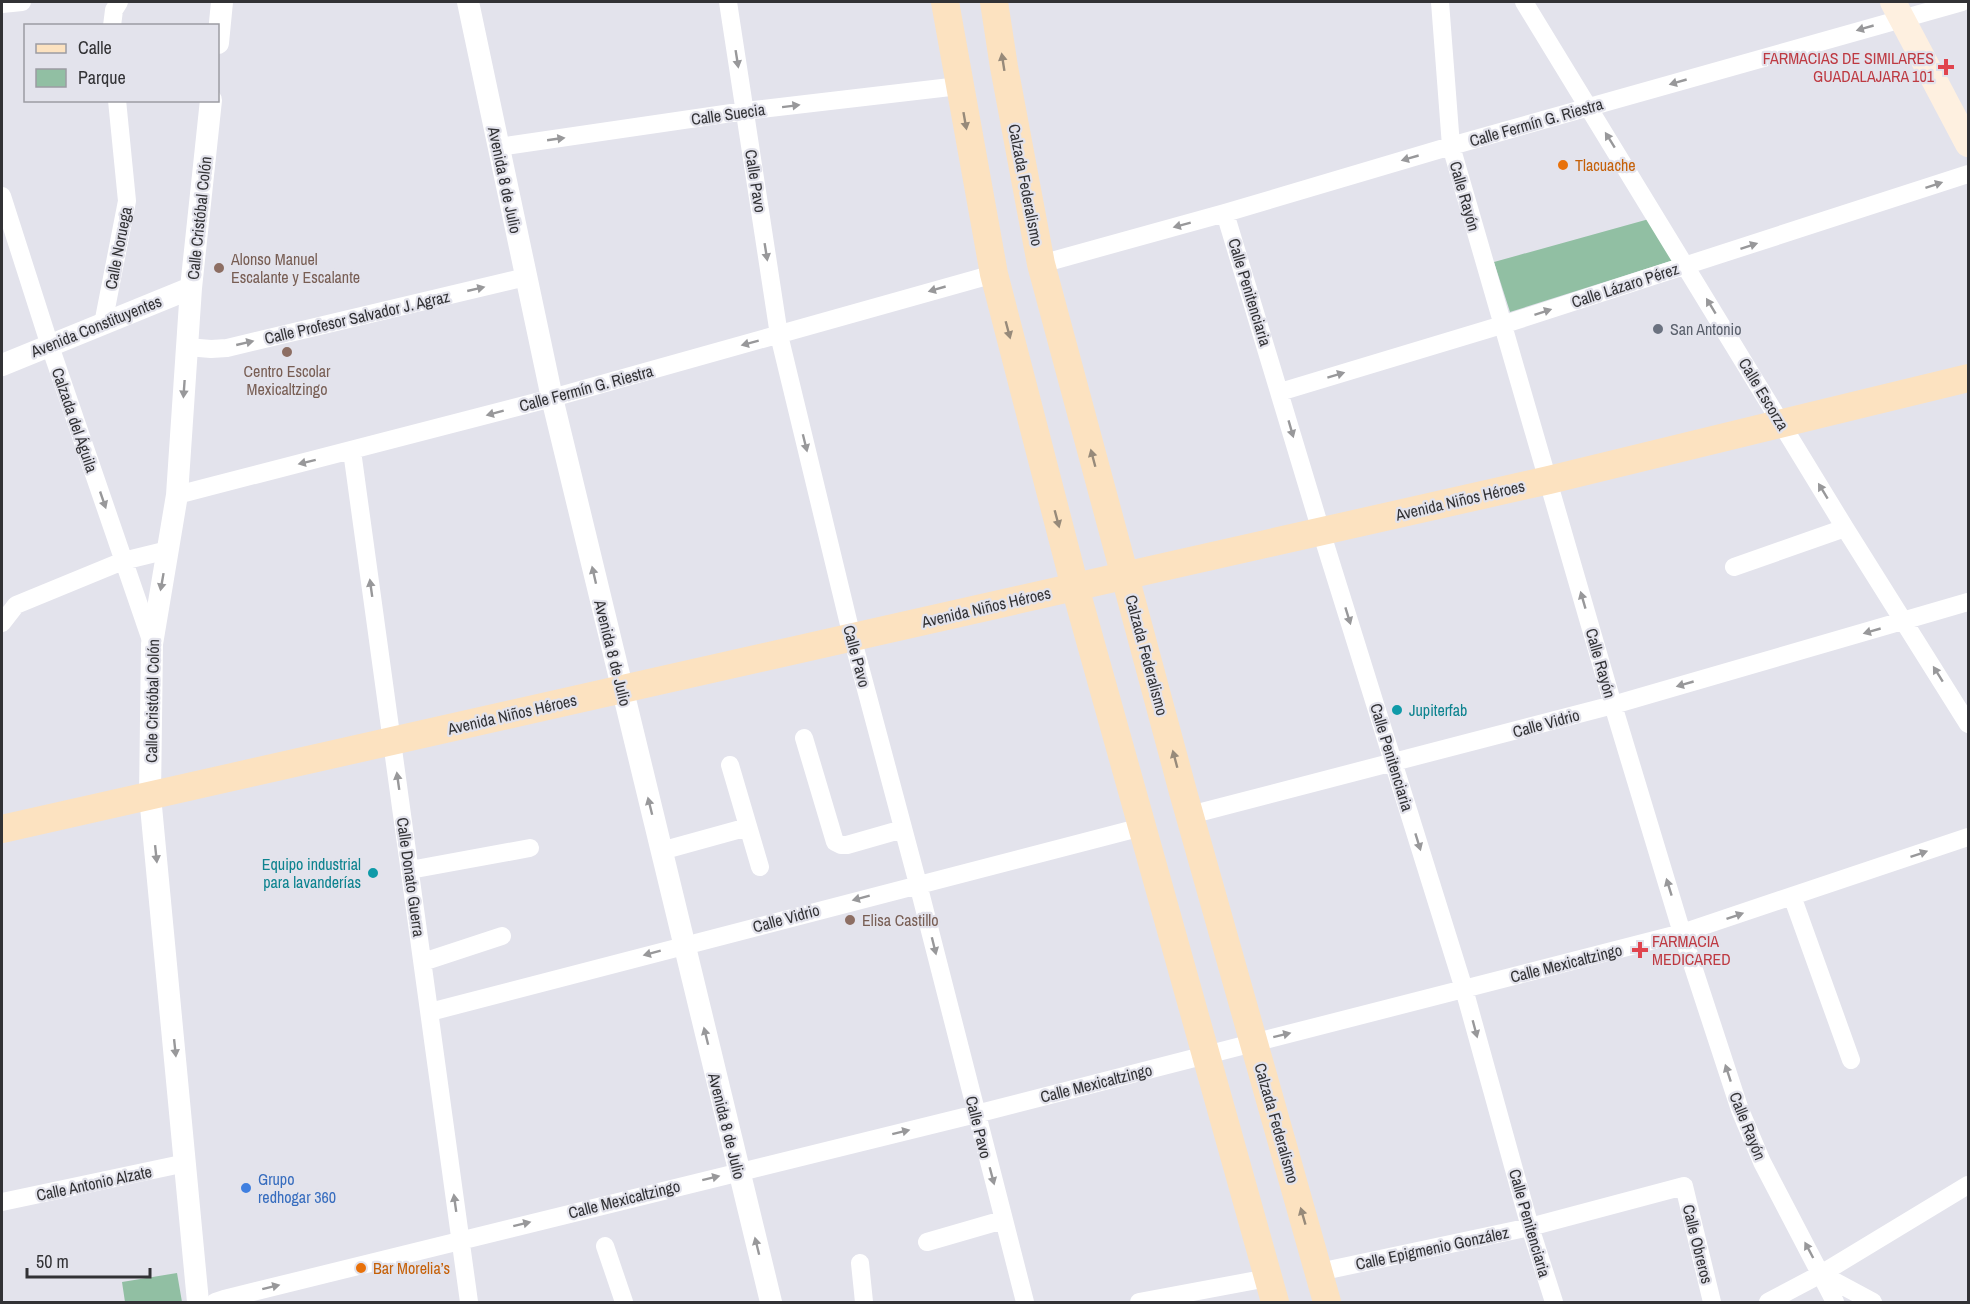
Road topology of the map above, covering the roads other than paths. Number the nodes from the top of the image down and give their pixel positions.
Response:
1 (22, 2) edge
2 (118, 2) edge
3 (222, 2) edge
4 (468, 2) edge
5 (728, 2) edge
6 (945, 2) edge
7 (994, 2) edge
8 (1440, 2) edge
9 (1524, 2) edge
10 (1962, 2) edge
11 (2, 4) edge
12 (1898, 9) edge
13 (112, 24) edge
14 (219, 34) edge
15 (959, 86) junction
16 (117, 102) edge
17 (211, 102) edge
18 (1590, 108) junction
19 (745, 111) junction
20 (1968, 144) edge
21 (1451, 146) junction
22 (498, 147) junction
23 (1968, 174) edge
24 (2, 196) edge
25 (1225, 213) junction
26 (1041, 264) junction
27 (1687, 266) junction
28 (994, 274) junction
29 (526, 277) junction
30 (191, 288) junction
31 (103, 324) junction
32 (1502, 325) junction
33 (779, 335) junction
34 (50, 346) junction
35 (187, 347) junction
36 (2, 365) edge
37 (1968, 378) edge
38 (1280, 392) junction
39 (552, 398) junction
40 (1782, 424) junction
41 (352, 451) junction
42 (1549, 480) junction
43 (177, 495) junction
44 (1845, 528) junction
45 (1321, 531) junction
46 (168, 550) junction
47 (123, 561) junction
48 (1734, 567) dead end
49 (1125, 576) junction
50 (1075, 587) junction
51 (1968, 602) edge
52 (1905, 621) junction
53 (2, 623) edge
54 (852, 637) junction
55 (152, 644) junction
56 (622, 689) junction
57 (1613, 705) junction
58 (1968, 724) edge
59 (804, 738) dead end
60 (392, 741) junction
61 (1393, 762) junction
62 (730, 765) dead end
63 (150, 796) junction
64 (1190, 815) junction
65 (748, 827) junction
66 (1142, 827) junction
67 (2, 829) edge
68 (903, 829) junction
69 (1968, 837) edge
70 (530, 848) dead end
71 (661, 851) junction
72 (760, 867) dead end
73 (410, 870) junction
74 (918, 884) junction
75 (1792, 897) junction
76 (1682, 933) junction
77 (502, 936) dead end
78 (684, 945) junction
79 (423, 962) junction
80 (1464, 989) junction
81 (430, 1012) junction
82 (1254, 1042) junction
83 (1205, 1055) junction
84 (1851, 1060) dead end
85 (975, 1114) junction
86 (186, 1164) junction
87 (738, 1171) junction
88 (1968, 1185) edge
89 (1684, 1186) joint
90 (2, 1202) edge
91 (1003, 1220) junction
92 (1530, 1227) junction
93 (460, 1240) junction
94 (927, 1242) dead end
95 (605, 1245) dead end
96 (860, 1263) dead end
97 (1319, 1272) junction
98 (1821, 1274) junction
99 (1271, 1290) edge
100 (198, 1302) edge
101 (215, 1302) edge
102 (469, 1302) edge
103 (624, 1302) edge
104 (771, 1302) edge
105 (864, 1302) edge
106 (1025, 1302) edge
107 (1139, 1302) edge
108 (1328, 1302) edge
109 (1554, 1302) edge
110 (1713, 1302) edge
111 (1768, 1302) edge
112 (1835, 1302) edge
113 (1874, 1302) edge

1 - 11 street
2 - 13 street
3 - 14 street
4 - 22 street, Avenida 8 de Julio
5 -> 19 street, Calle Pavo
6 - 15 main road
26 -> 7 main road, Calzada Federalismo
8 - 21 street, Calle Rayón
9 - 18 street, Calle Escorza
10 - 12 street, Calle Fermín G. Riestra
12 -> 18 street, Calle Fermín G. Riestra
12 - 20 main road
19 -> 15 street, Calle Suecia
15 -> 28 main road
16 - 31 street, Calle Noruega
17 - 30 street, Calle Cristóbal Colón
18 - 21 street, Calle Fermín G. Riestra
27 -> 18 street, Calle Escorza
22 -> 19 street, Calle Suecia
19 -> 33 street, Calle Pavo
21 -> 25 street, Calle Fermín G. Riestra
21 - 32 street, Calle Rayón
22 - 29 street, Avenida 8 de Julio
27 -> 23 street, Calle Lázaro Pérez
24 - 34 street, Calzada del Águila
25 -> 26 street, Calle Fermín G. Riestra
25 - 38 street, Calle Penitenciaria
49 -> 26 main road, Calzada Federalismo
32 -> 27 street, Calle Lázaro Pérez
40 -> 27 street, Calle Escorza
28 -> 33 street, Calle Fermín G. Riestra
28 -> 50 main road
35 -> 29 street, Calle Profesor Salvador J. Agraz
29 - 39 street, Avenida 8 de Julio
30 - 31 street, Avenida Constituyentes
30 - 35 street, Calle Cristóbal Colón
31 - 34 street, Avenida Constituyentes
38 -> 32 street, Calle Lázaro Pérez
32 - 42 street, Calle Rayón
33 -> 39 street, Calle Fermín G. Riestra
33 -> 54 street, Calle Pavo
34 - 36 street, Avenida Constituyentes
34 -> 47 street, Calzada del Águila
35 -> 43 street, Calle Cristóbal Colón
37 - 40 main road, Avenida Niños Héroes
38 -> 45 street, Calle Penitenciaria
39 -> 41 street, Calle Fermín G. Riestra
56 -> 39 street, Avenida 8 de Julio
40 - 42 main road, Avenida Niños Héroes
44 -> 40 street, Calle Escorza
41 -> 43 street, Calle Fermín G. Riestra
60 -> 41 street, Calle Donato Guerra
42 - 45 main road, Avenida Niños Héroes
57 -> 42 street, Calle Rayón
43 - 46 street, Calle Cristóbal Colón
44 - 48 street
44 - 52 street, Calle Escorza
45 - 49 main road, Avenida Niños Héroes
45 -> 61 street, Calle Penitenciaria
46 - 47 street
46 -> 55 street, Calle Cristóbal Colón
47 - 53 street
47 - 55 street, Calzada del Águila
49 - 50 main road, Avenida Niños Héroes
64 -> 49 main road, Calzada Federalismo
50 - 54 main road, Avenida Niños Héroes
50 - 66 main road
51 - 52 street, Calle Vidrio
52 -> 57 street, Calle Vidrio
58 -> 52 street, Calle Escorza
54 - 56 main road, Avenida Niños Héroes
54 - 68 street, Calle Pavo
55 - 63 street, Calle Cristóbal Colón
56 - 60 main road, Avenida Niños Héroes
71 -> 56 street, Avenida 8 de Julio
57 - 61 street, Calle Vidrio
76 -> 57 street, Calle Rayón
59 - 68 street
60 - 63 main road, Avenida Niños Héroes
73 -> 60 street, Calle Donato Guerra
61 - 64 street, Calle Vidrio
61 -> 80 street, Calle Penitenciaria
62 - 65 street
63 - 67 main road, Avenida Niños Héroes
63 -> 86 street, Calle Cristóbal Colón
64 - 82 main road, Calzada Federalismo
65 - 71 street
65 - 72 street
66 - 74 street, Calle Vidrio
66 - 83 main road
68 - 74 street, Calle Pavo
75 -> 69 street, Calle Mexicaltzingo
70 - 73 street
71 - 78 street, Avenida 8 de Julio
73 - 79 street, Calle Donato Guerra
74 -> 78 street, Calle Vidrio
74 -> 85 street, Calle Pavo
76 -> 75 street, Calle Mexicaltzingo
75 - 84 street
76 - 80 street, Calle Mexicaltzingo
98 -> 76 street, Calle Rayón
77 - 79 street
78 -> 81 street, Calle Vidrio
87 -> 78 street, Avenida 8 de Julio
79 - 81 street, Calle Donato Guerra
82 -> 80 street, Calle Mexicaltzingo
80 -> 92 street, Calle Penitenciaria
93 -> 81 street, Calle Donato Guerra
82 - 83 street, Calle Mexicaltzingo
97 -> 82 main road, Calzada Federalismo
83 - 85 street, Calle Mexicaltzingo
83 - 99 main road
87 -> 85 street, Calle Mexicaltzingo
85 -> 91 street, Calle Pavo
86 - 90 street, Calle Antonio Alzate
86 - 100 street, Calle Cristóbal Colón
93 -> 87 street, Calle Mexicaltzingo
104 -> 87 street, Avenida 8 de Julio
88 - 98 street
89 - 92 street, Calle Epigmenio González
89 - 110 street, Calle Obreros
91 - 94 street
91 - 106 street, Calle Pavo
92 - 97 street, Calle Epigmenio González
92 - 109 street, Calle Penitenciaria
101 -> 93 street, Calle Mexicaltzingo
93 - 102 street, Calle Donato Guerra
95 - 103 street
96 - 105 street
97 - 108 main road, Calzada Federalismo
98 - 111 street
98 - 112 street, Calle Rayón
98 - 113 street
99 - 107 street

